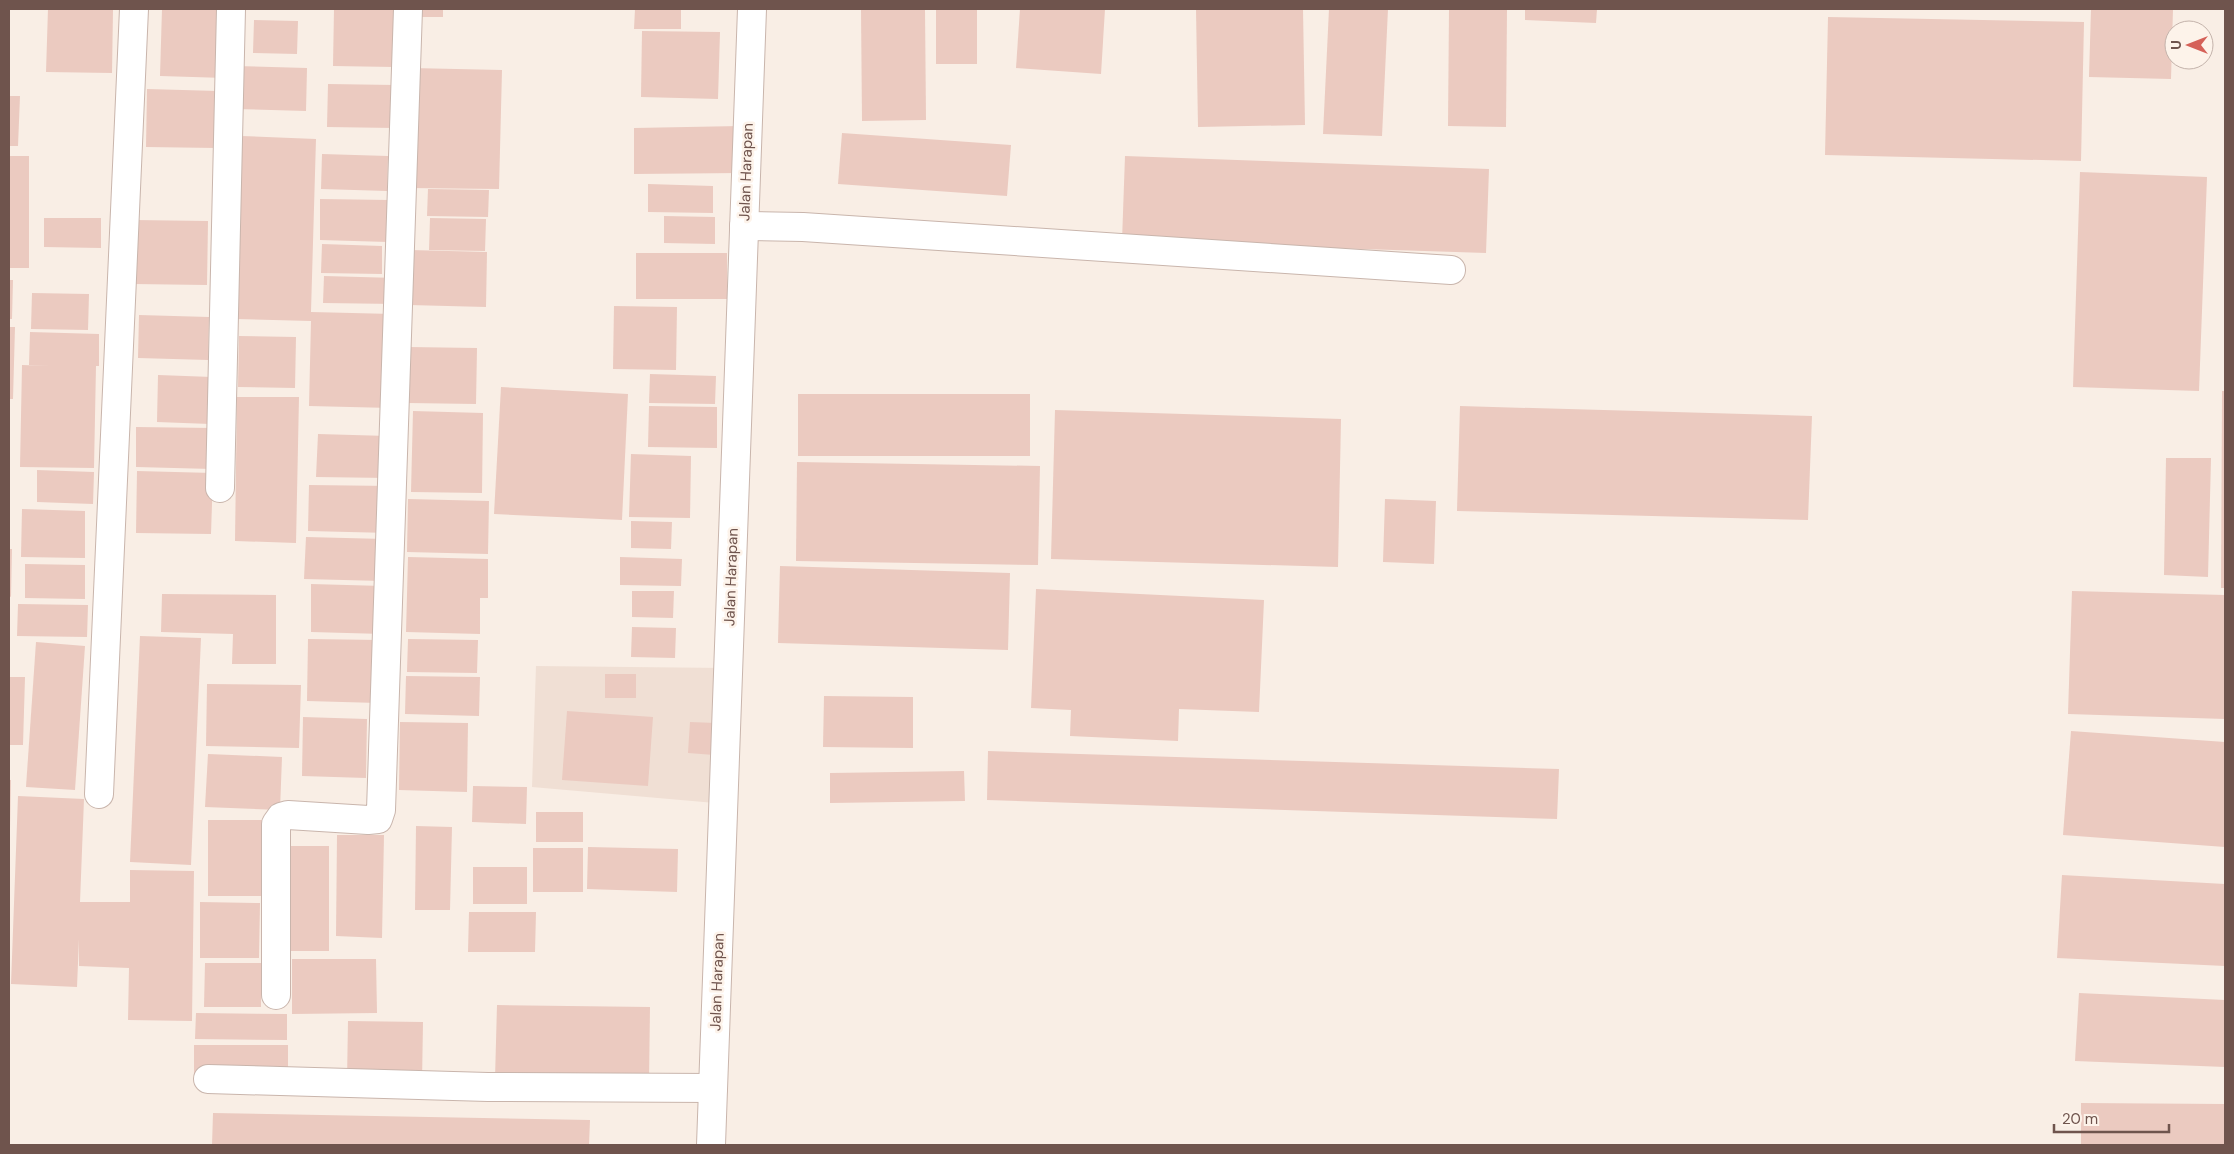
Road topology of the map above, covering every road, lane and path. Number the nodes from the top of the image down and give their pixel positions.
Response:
1 (134, 9) edge
2 (231, 9) edge
3 (408, 9) edge
4 (752, 9) edge
5 (744, 226) junction
6 (1451, 270) dead end
7 (220, 488) dead end
8 (99, 794) dead end
9 (276, 995) dead end
10 (208, 1079) dead end
11 (713, 1088) junction
12 (711, 1145) edge

1 - 8 street
2 - 7 street
3 - 9 street
4 - 5 street, Jalan Harapan
5 - 6 street
5 - 11 street, Jalan Harapan
10 - 11 street
11 - 12 street, Jalan Harapan

